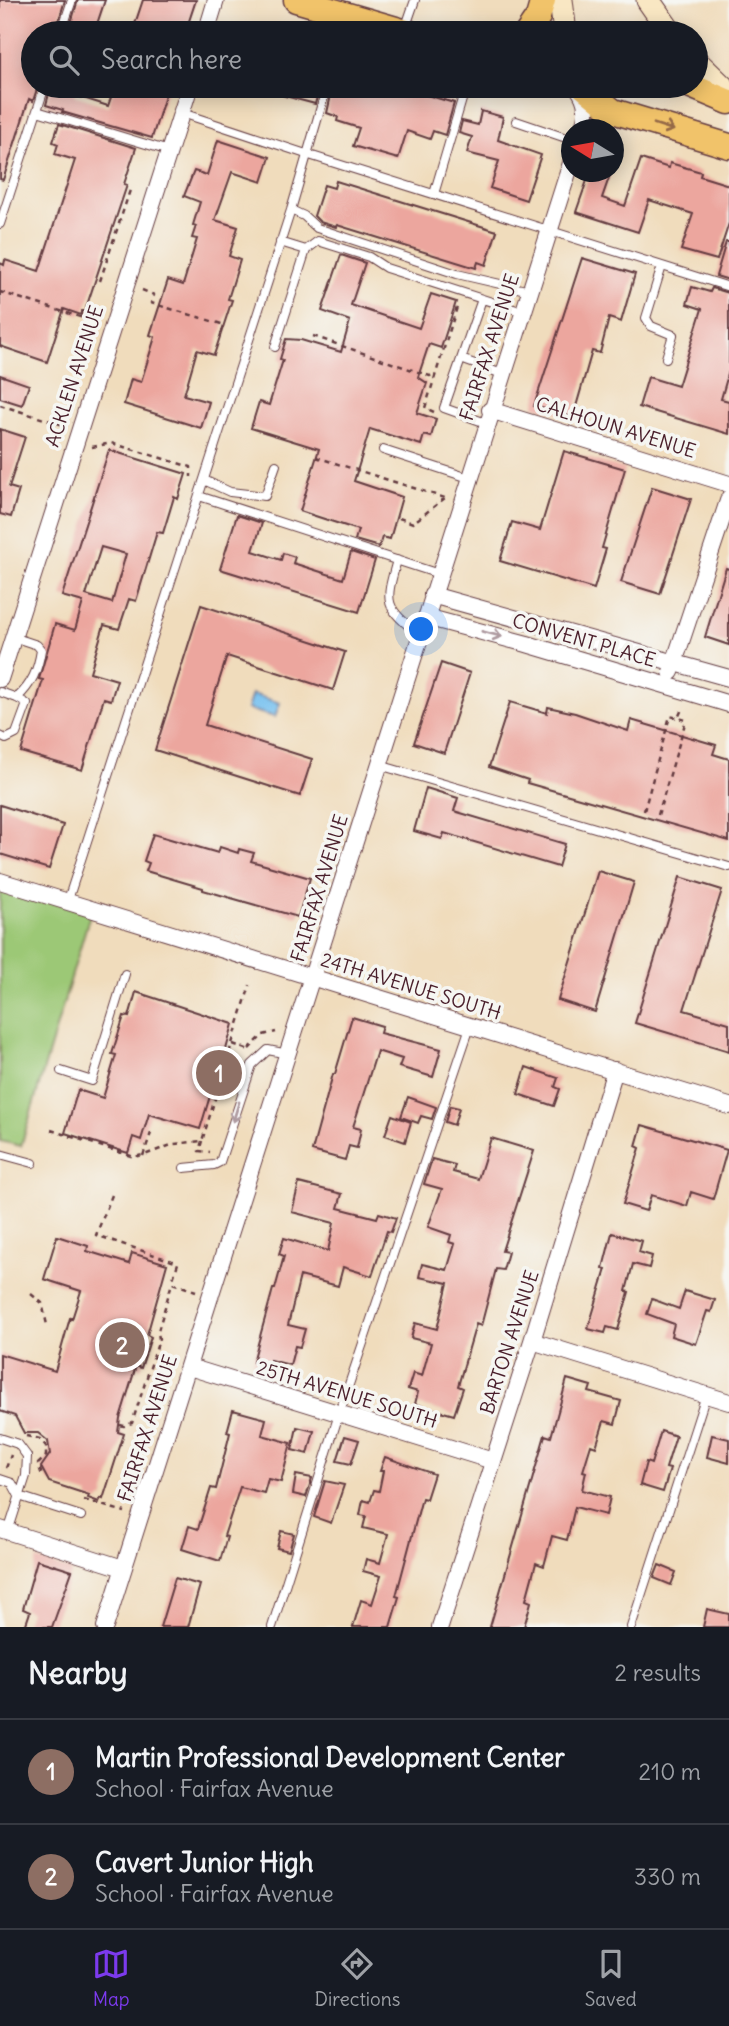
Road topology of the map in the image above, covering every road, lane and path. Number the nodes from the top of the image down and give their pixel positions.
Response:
1 (72, 0) edge
2 (216, 0) edge
3 (296, 0) edge
4 (415, 0) edge
5 (543, 0) edge
6 (561, 0) edge
7 (648, 0) edge
8 (65, 21) edge
9 (210, 21) edge
10 (351, 21) edge
11 (410, 21) edge
12 (535, 21) edge
13 (564, 21) edge
14 (663, 21) edge
15 (708, 73) edge
16 (708, 93) edge
17 (729, 93) edge
18 (41, 98) edge
19 (186, 98) edge
20 (323, 98) edge
21 (462, 98) edge
22 (585, 98) edge
23 (597, 98) edge
24 (729, 102) edge
25 (37, 111) junction
26 (181, 113) junction
27 (585, 119) edge
28 (516, 121) dead end
29 (561, 136) edge
30 (729, 146) edge
31 (169, 151) junction
32 (306, 154) junction
33 (565, 182) edge
34 (131, 187) dead end
35 (434, 194) junction
36 (2, 208) edge
37 (291, 210) junction
38 (0, 224) edge
39 (549, 229) junction
40 (116, 234) junction
41 (124, 237) dead end
42 (280, 242) junction
43 (306, 250) junction
44 (662, 266) junction
45 (100, 281) dead end
46 (729, 286) edge
47 (139, 289) dead end
48 (530, 291) junction
49 (0, 292) edge
50 (482, 299) junction
51 (523, 312) junction
52 (99, 313) dead end
53 (225, 326) dead end
54 (313, 336) dead end
55 (275, 347) dead end
56 (666, 358) dead end
57 (461, 359) junction
58 (437, 372) dead end
59 (502, 374) junction
60 (0, 405) edge
61 (488, 417) junction
62 (63, 425) dead end
63 (88, 447) dead end
64 (383, 450) dead end
65 (316, 457) dead end
66 (276, 465) dead end
67 (469, 478) junction
68 (191, 480) dead end
69 (204, 480) junction
70 (729, 484) edge
71 (199, 496) junction
72 (729, 498) edge
73 (399, 518) dead end
74 (397, 559) junction
75 (439, 574) junction
76 (432, 596) junction
77 (426, 617) junction
78 (420, 635) junction
79 (13, 637) junction
80 (673, 664) junction
81 (729, 676) edge
82 (0, 679) edge
83 (666, 686) junction
84 (0, 692) edge
85 (17, 698) junction
86 (729, 704) edge
87 (682, 709) dead end
88 (678, 718) junction
89 (0, 736) edge
90 (379, 765) junction
91 (644, 811) dead end
92 (658, 815) dead end
93 (729, 867) edge
94 (0, 881) edge
95 (67, 903) junction
96 (125, 974) dead end
97 (313, 977) junction
98 (250, 985) dead end
99 (470, 1027) junction
100 (233, 1044) junction
101 (249, 1050) dead end
102 (288, 1054) junction
103 (615, 1070) junction
104 (61, 1071) dead end
105 (225, 1072) junction
106 (237, 1076) dead end
107 (729, 1106) edge
108 (51, 1130) dead end
109 (151, 1133) dead end
110 (0, 1154) edge
111 (143, 1156) junction
112 (33, 1163) dead end
113 (184, 1168) dead end
114 (112, 1195) dead end
115 (172, 1283) junction
116 (195, 1291) dead end
117 (31, 1294) dead end
118 (47, 1325) dead end
119 (532, 1341) junction
120 (189, 1367) junction
121 (706, 1395) junction
122 (729, 1402) edge
123 (340, 1414) junction
124 (120, 1425) dead end
125 (31, 1437) dead end
126 (0, 1438) edge
127 (11, 1455) dead end
128 (9, 1460) dead end
129 (493, 1461) junction
130 (43, 1478) dead end
131 (0, 1479) edge
132 (19, 1496) junction
133 (84, 1500) dead end
134 (126, 1512) dead end
135 (81, 1516) dead end
136 (4, 1531) edge
137 (123, 1569) junction
138 (105, 1627) edge
139 (272, 1627) edge
140 (440, 1627) edge
141 (631, 1627) edge

1 - 8 lane
2 - 9 street
3 - 10 main road
4 - 11 lane
5 - 12 main road
6 - 13 main road
7 - 14 main road
15 - 17 main road
16 - 24 main road
18 - 25 lane
19 - 26 street, ACKLEN AVENUE
20 - 32 lane
21 - 35 lane
22 - 27 street
23 -> 30 main road
25 - 31 lane
25 - 36 lane
26 - 31 street, ACKLEN AVENUE
26 - 32 lane
28 - 29 lane
31 - 79 street, ACKLEN AVENUE
32 - 35 lane
32 - 37 lane
33 - 39 street, FAIRFAX AVENUE
34 - 40 path
35 - 39 lane
36 - 38 lane
37 - 42 lane
37 - 48 lane
39 - 44 lane
39 - 48 street, FAIRFAX AVENUE
40 - 41 path
40 - 45 path
42 - 43 lane
42 - 69 lane
43 - 50 lane
43 - 55 lane
44 - 46 lane
44 - 56 lane
47 - 53 path
48 - 51 street, FAIRFAX AVENUE
49 - 52 path
50 - 51 lane
50 - 57 lane
51 - 59 street, FAIRFAX AVENUE
54 - 58 path
57 - 59 lane
57 - 61 lane
59 - 61 street, FAIRFAX AVENUE
60 - 62 path
61 - 67 street, FAIRFAX AVENUE
61 - 70 street, CALHOUN AVENUE
63 - 68 path
64 - 67 lane
65 - 73 path
66 - 69 lane
67 - 75 street, FAIRFAX AVENUE
69 - 71 lane
71 - 74 lane
71 - 95 lane
72 - 80 street
74 - 75 lane
74 - 78 lane
75 - 76 street, FAIRFAX AVENUE
76 - 77 street, FAIRFAX AVENUE
76 - 80 street, CONVENT PLACE
77 - 78 street, FAIRFAX AVENUE
77 -> 83 street, CONVENT PLACE
78 - 90 street, FAIRFAX AVENUE
79 - 82 street, ACKLEN AVENUE
79 - 85 lane
80 - 81 street, CONVENT PLACE
80 - 83 street
83 - 86 street, CONVENT PLACE
84 - 85 lane
85 - 89 lane
87 - 88 path
88 - 91 path
88 - 92 path
90 - 93 lane
90 - 97 street, FAIRFAX AVENUE
94 - 95 street, 24TH AVENUE SOUTH
95 - 97 street, 24TH AVENUE SOUTH
96 - 104 lane
97 - 99 street, 24TH AVENUE SOUTH
97 - 102 street, FAIRFAX AVENUE
98 - 100 path
99 - 103 street, 24TH AVENUE SOUTH
99 - 123 lane
100 - 101 path
100 - 105 path
102 -> 113 lane
102 - 120 street, FAIRFAX AVENUE
103 - 107 street, 24TH AVENUE SOUTH
103 - 119 street, BARTON AVENUE
105 - 106 path
105 - 111 path
108 - 111 path
109 - 111 path
110 - 112 lane
114 - 115 path
115 - 116 path
115 - 124 path
117 - 118 path
119 - 121 street
119 - 129 street, BARTON AVENUE
120 - 123 street, 25TH AVENUE SOUTH
120 - 137 street, FAIRFAX AVENUE
121 - 122 street
121 - 141 lane
123 - 129 street, 25TH AVENUE SOUTH
123 - 139 lane
125 - 130 path
126 - 132 lane
127 - 128 path
129 - 140 street, BARTON AVENUE
131 - 132 lane
132 - 135 lane
132 - 136 lane
133 - 134 path
136 - 137 street
137 - 138 street, FAIRFAX AVENUE

